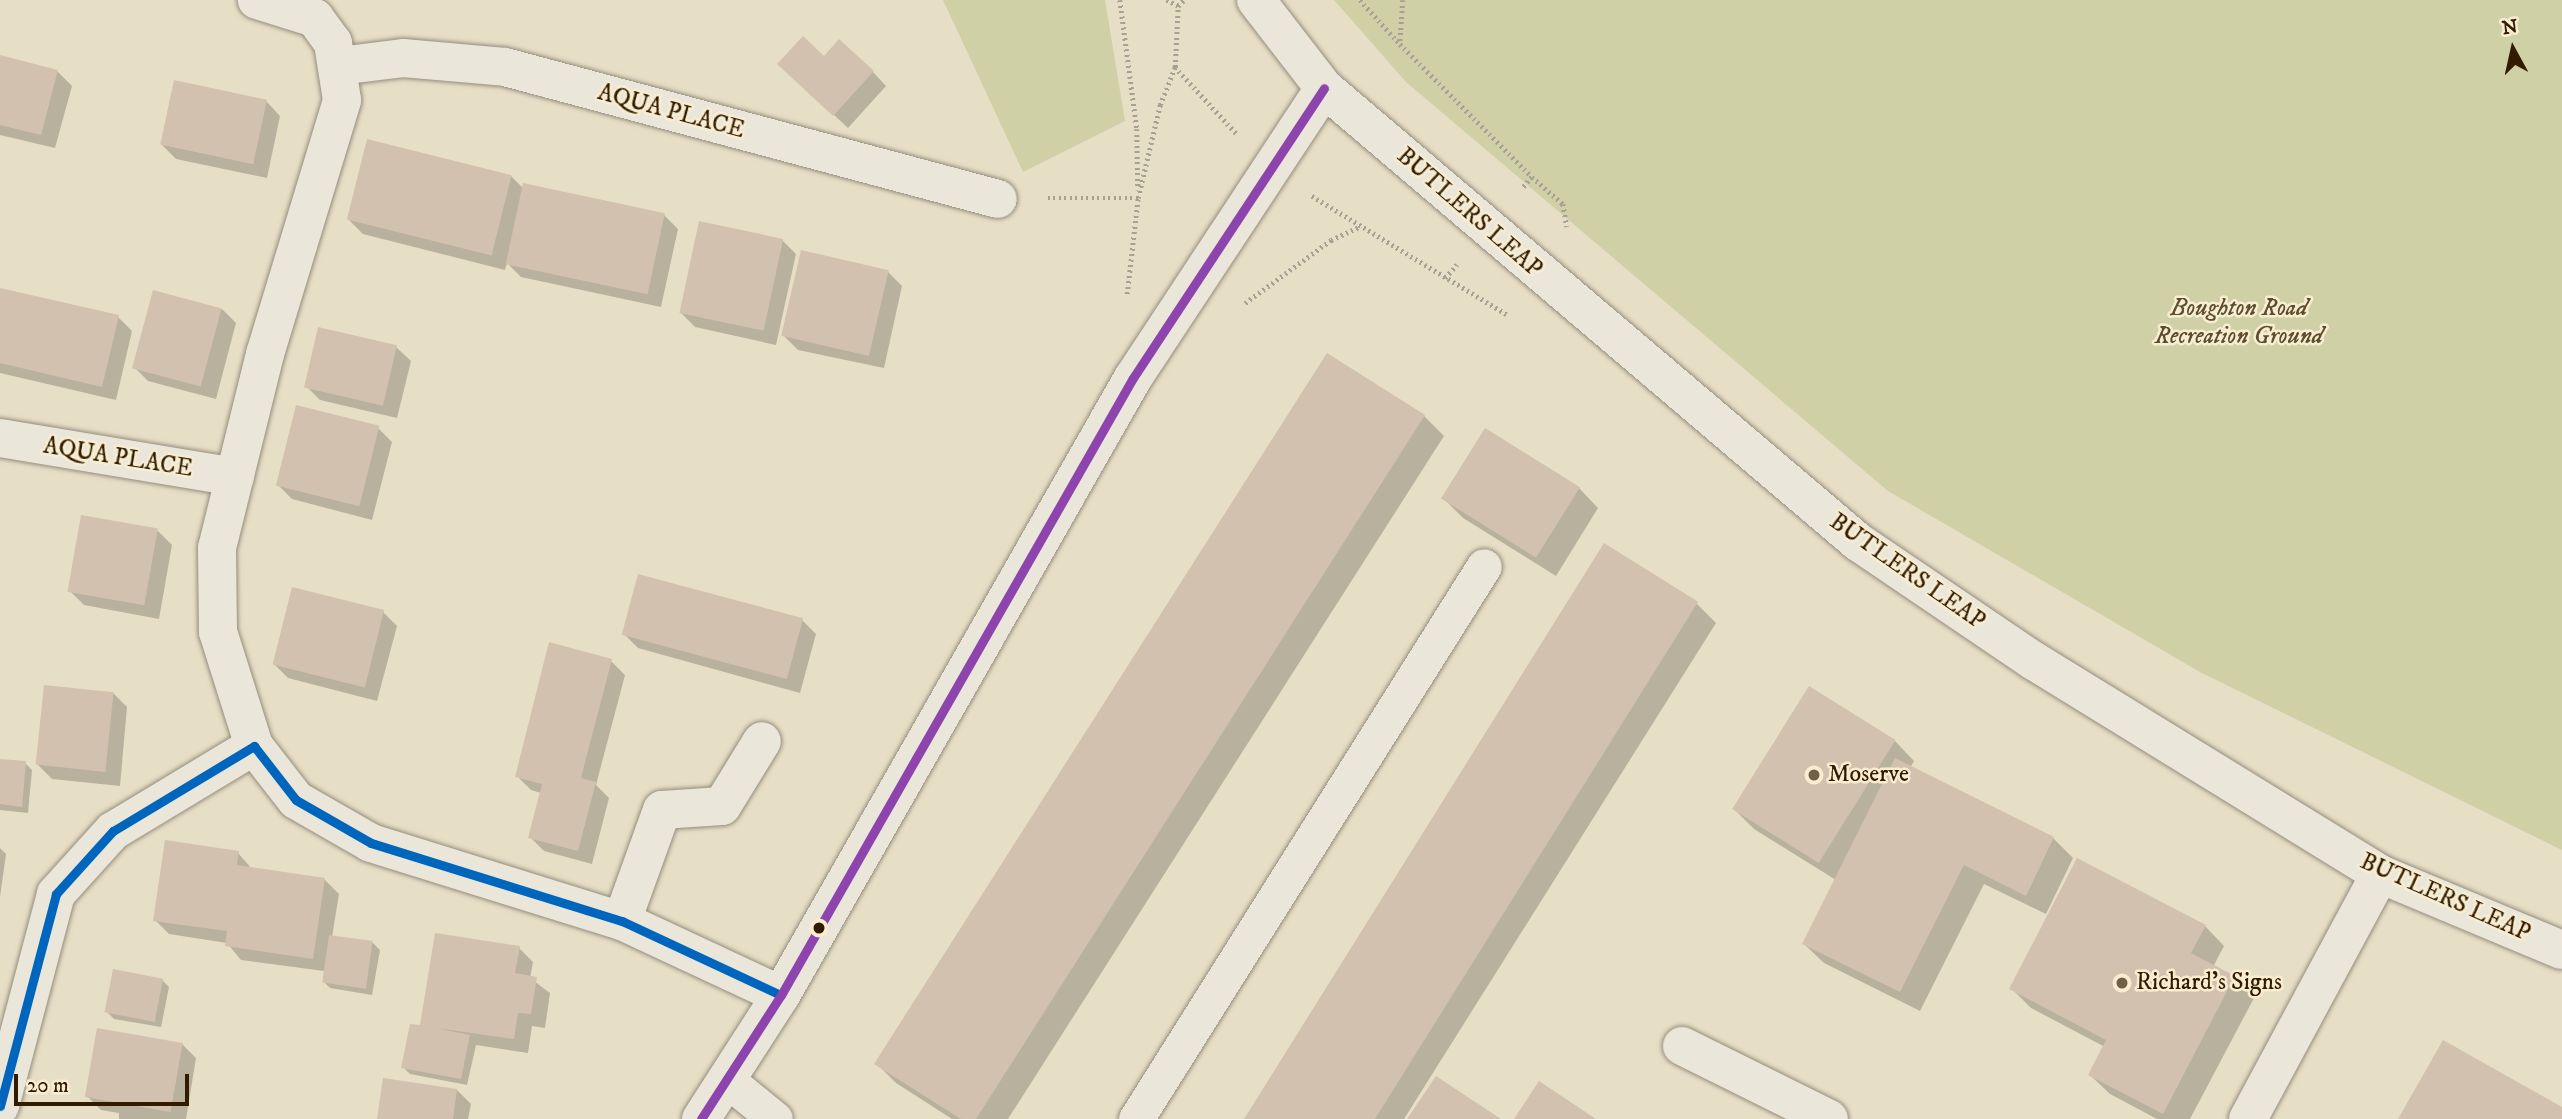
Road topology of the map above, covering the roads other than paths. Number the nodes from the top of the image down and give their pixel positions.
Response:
1 (257, 0) edge
2 (1256, 0) edge
3 (340, 66) junction
4 (1324, 88) junction
5 (998, 199) road end
6 (0, 438) edge
7 (235, 477) junction
8 (1484, 566) dead end
9 (762, 741) dead end
10 (254, 746) junction
11 (2380, 874) junction
12 (621, 921) junction
13 (2562, 950) edge
14 (781, 995) junction
15 (1682, 1046) dead end
16 (726, 1079) junction
17 (0, 1106) edge
18 (701, 1119) edge
19 (775, 1119) edge
20 (1136, 1119) edge
21 (1829, 1119) edge
22 (2248, 1119) edge

1 - 3 street
2 - 4 street, BUTLERS LEAP
3 - 5 street, AQUA PLACE
3 - 7 street
4 - 11 street, BUTLERS LEAP
4 - 14 street
6 - 7 street, AQUA PLACE
7 - 10 street
8 - 20 lane
9 - 12 street
10 - 12 street
10 - 17 street
11 - 13 street, BUTLERS LEAP
11 - 22 street
12 - 14 street
14 - 16 street
15 - 21 street
16 - 18 street
16 - 19 lane

